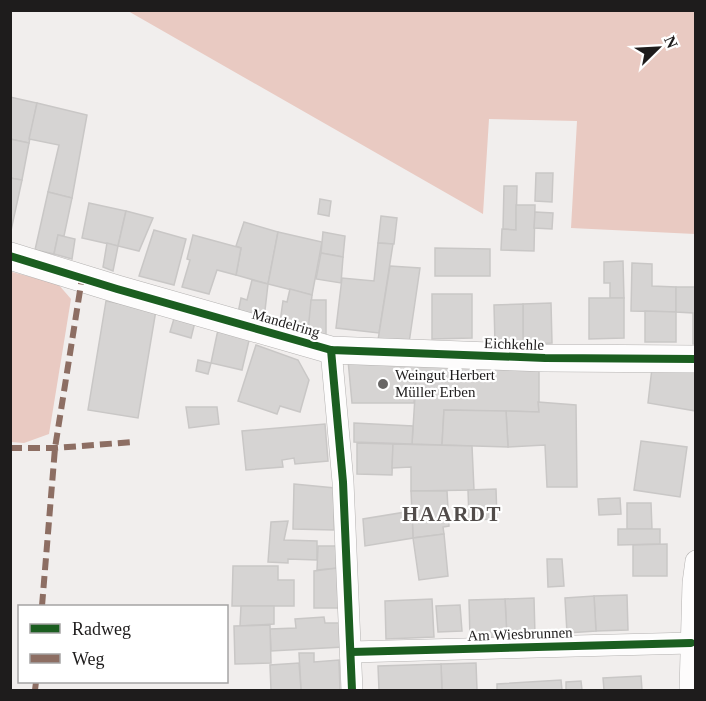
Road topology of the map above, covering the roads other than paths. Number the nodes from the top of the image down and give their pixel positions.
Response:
1 (10, 256) edge
2 (331, 350) junction
3 (696, 359) edge
4 (696, 561) edge
5 (691, 643) junction
6 (351, 652) junction
7 (352, 690) edge
8 (690, 690) edge

1 - 2 street, Mandelring
2 - 3 street, Eichkehle
2 - 6 street, Mandelring
4 - 5 street
5 - 6 street, Am Wiesbrunnen
5 - 8 street
6 - 7 street, Mandelring

